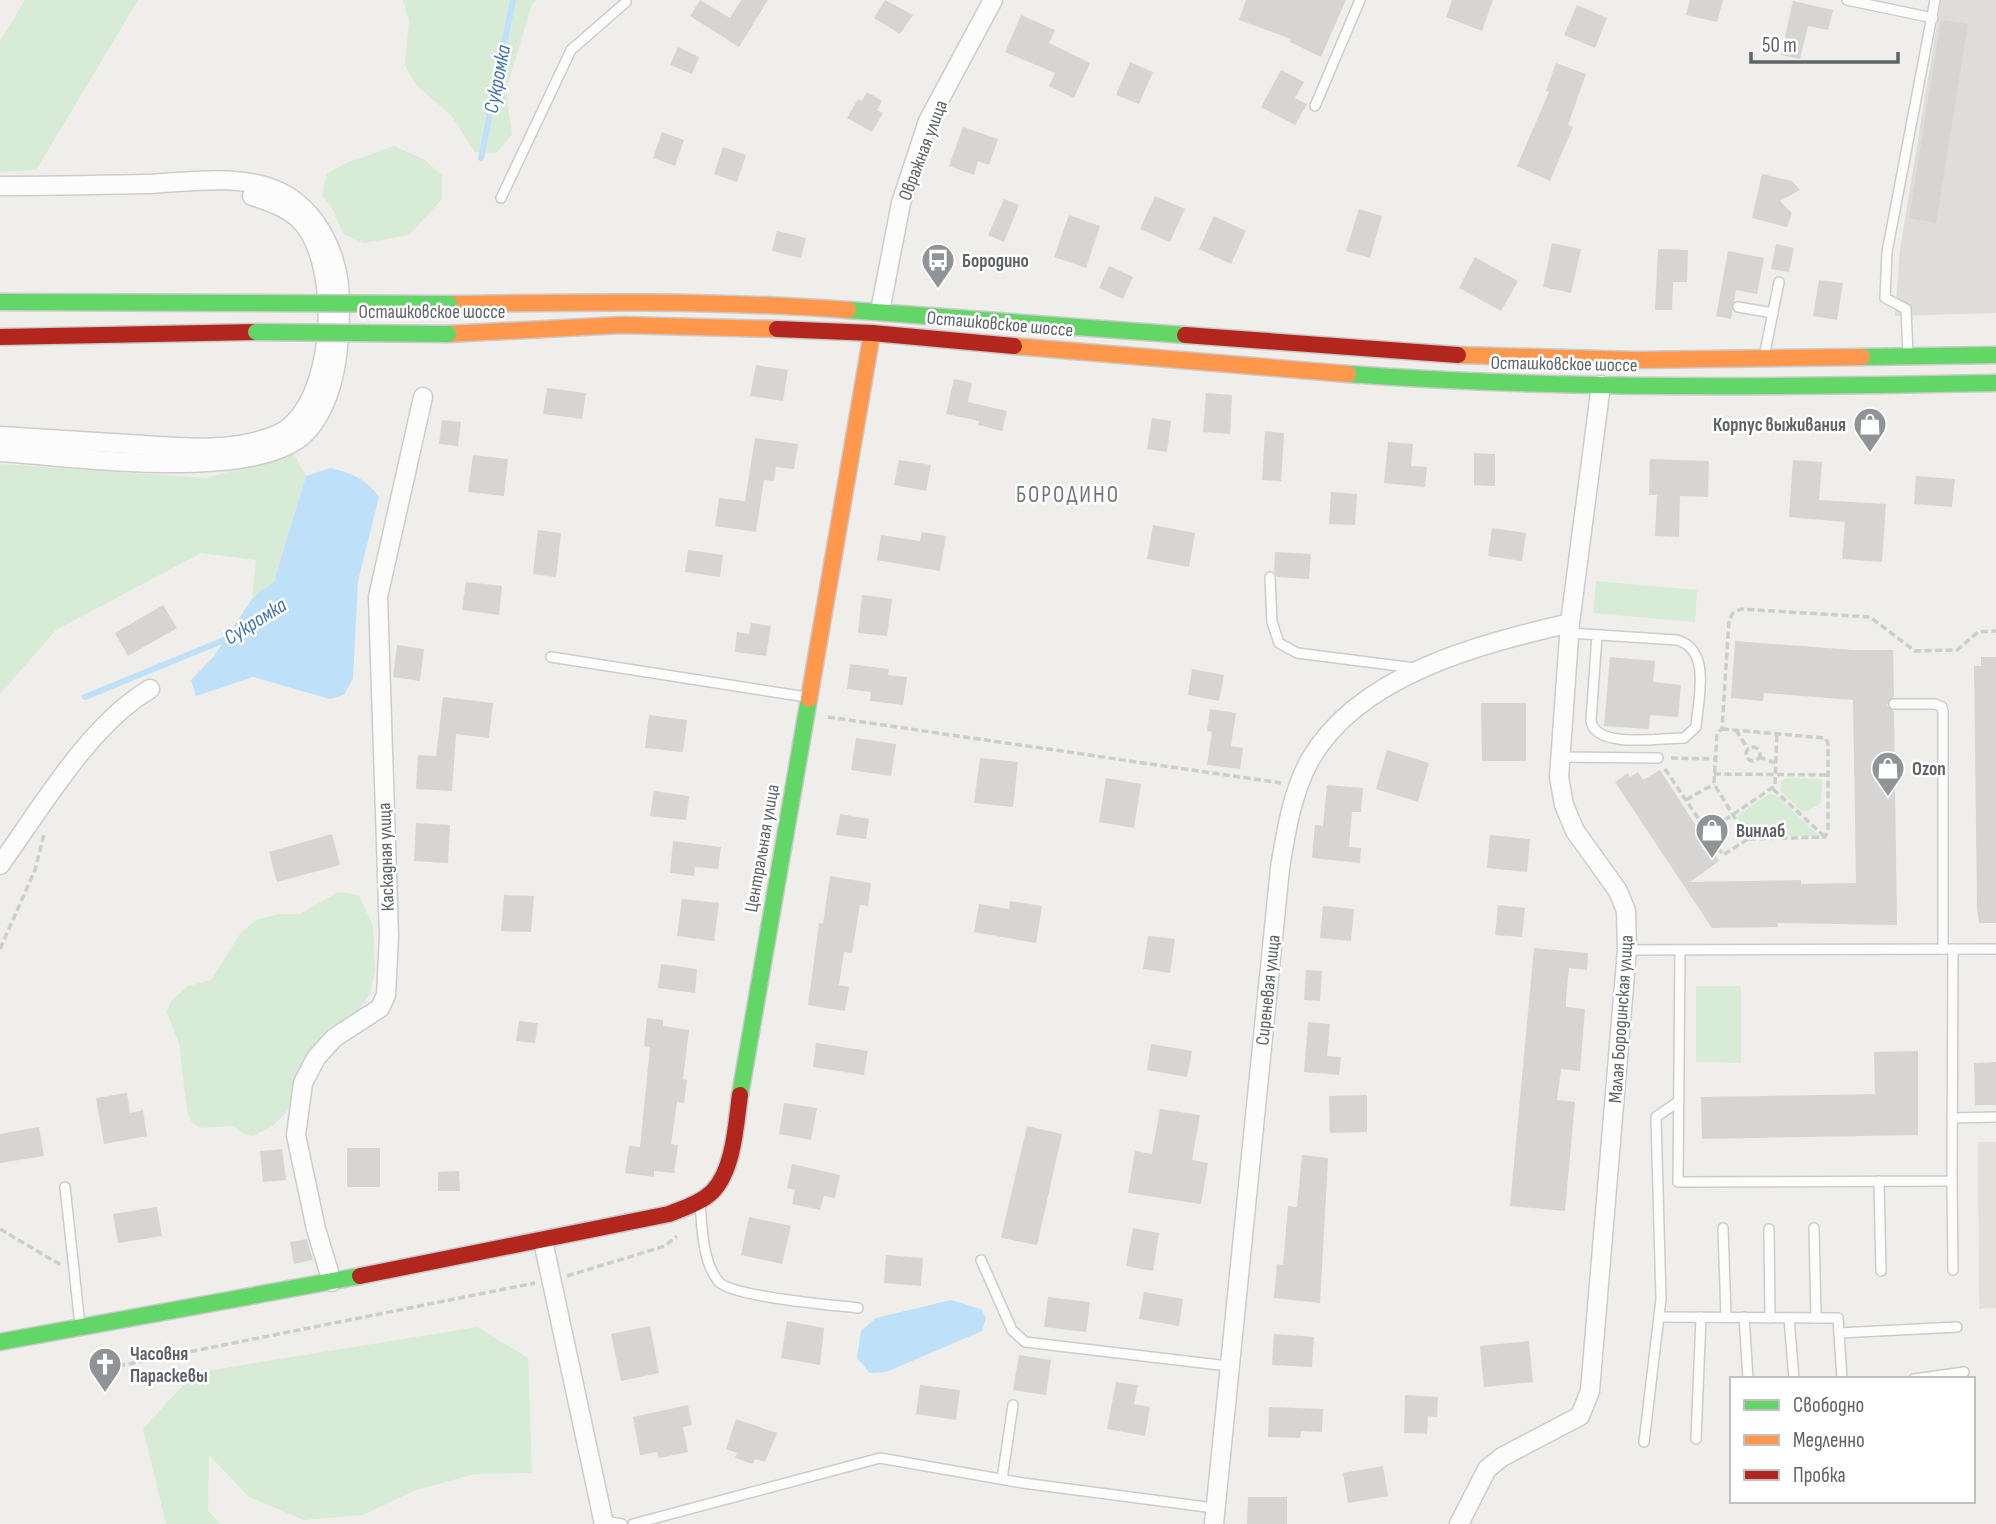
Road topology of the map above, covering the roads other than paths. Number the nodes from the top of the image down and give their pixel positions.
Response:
1 (993, 0) edge
2 (1360, 0) edge
3 (1847, 0) edge
4 (1935, 0) edge
5 (626, 2) dead end
6 (1933, 18) junction
7 (1315, 106) dead end
8 (0, 186) edge
9 (0, 198) edge
10 (501, 198) dead end
11 (1779, 282) dead end
12 (0, 302) edge
13 (1738, 307) dead end
14 (880, 311) junction
15 (1773, 313) junction
16 (872, 333) junction
17 (0, 337) edge
18 (1996, 355) edge
19 (1908, 356) junction
20 (1764, 359) junction
21 (1996, 383) edge
22 (1601, 385) junction
23 (423, 397) dead end
24 (0, 436) edge
25 (0, 453) edge
26 (1270, 577) dead end
27 (1569, 628) junction
28 (1597, 635) junction
29 (551, 657) dead end
30 (1424, 669) junction
31 (150, 689) dead end
32 (1894, 704) dead end
33 (806, 706) junction
34 (1559, 757) junction
35 (1658, 758) road end
36 (0, 865) edge
37 (1948, 949) junction
38 (1996, 949) edge
39 (1627, 950) junction
40 (1680, 950) junction
41 (1679, 1101) junction
42 (1996, 1117) edge
43 (1952, 1118) junction
44 (1880, 1181) junction
45 (1952, 1181) junction
46 (65, 1187) dead end
47 (701, 1208) junction
48 (1723, 1228) dead end
49 (1814, 1228) dead end
50 (1769, 1229) dead end
51 (543, 1241) junction
52 (981, 1260) dead end
53 (1953, 1270) dead end
54 (1881, 1271) dead end
55 (332, 1282) junction
56 (858, 1308) dead end
57 (1659, 1317) junction
58 (1701, 1317) junction
59 (1726, 1317) junction
60 (1744, 1318) junction
61 (1770, 1318) junction
62 (1789, 1318) junction
63 (1816, 1318) junction
64 (81, 1327) junction
65 (1957, 1327) dead end
66 (1839, 1333) junction
67 (0, 1342) edge
68 (1228, 1366) junction
69 (1964, 1372) dead end
70 (1748, 1377) edge
71 (1794, 1377) edge
72 (1842, 1377) edge
73 (1928, 1377) edge
74 (1013, 1405) dead end
75 (1696, 1439) dead end
76 (1644, 1443) dead end
77 (1002, 1479) junction
78 (1214, 1516) edge
79 (603, 1523) edge
80 (622, 1524) edge
81 (633, 1524) edge
82 (1459, 1524) edge

1 - 14 street, Овражная улица
2 - 7 lane
3 - 6 lane
4 - 6 lane
5 - 10 lane
6 - 19 lane
8 - 25 street
9 - 24 street
11 - 15 lane
12 - 14 main road, Осташковское шоссе, bridge
13 - 15 lane
14 - 20 main road, Осташковское шоссе
15 - 20 lane
16 - 17 main road, Осташковское шоссе, bridge
16 - 22 main road, Осташковское шоссе
16 - 33 main road, Центральная улица
18 - 19 main road, Осташковское шоссе
19 - 20 main road, Осташковское шоссе
21 - 22 main road, Осташковское шоссе
22 - 27 street, Малая Бородинская улица
23 - 55 street, Каскадная улица
26 - 30 lane
27 - 28 lane
27 - 30 street, Сиреневая улица
27 - 34 street, Малая Бородинская улица
28 - 28 lane
29 - 33 lane
30 - 68 street, Сиреневая улица
31 - 36 street
32 - 37 lane
33 - 47 main road, Центральная улица
34 - 35 lane
34 - 39 street, Малая Бородинская улица
37 - 38 lane
37 - 40 lane
37 - 43 lane
39 - 40 lane
39 - 82 street, Малая Бородинская улица
40 - 41 lane
41 - 44 lane
41 - 57 lane
42 - 43 lane
43 - 45 lane
44 - 45 lane
44 - 54 lane
45 - 53 lane
46 - 64 lane
47 - 51 main road, Центральная улица
47 - 56 lane
48 - 59 lane
49 - 63 lane
50 - 61 lane
51 - 55 main road, Центральная улица
51 - 79 street
52 - 68 lane
55 - 64 main road, Центральная улица
57 - 58 lane
57 - 76 lane
58 - 59 lane
58 - 75 lane
59 - 60 lane
60 - 61 lane
60 - 70 lane
61 - 62 lane
62 - 63 lane
62 - 71 lane
63 - 66 lane
64 - 67 main road, Центральная улица
65 - 66 lane
66 - 72 lane
68 - 78 street, Сиреневая улица
69 - 73 lane
74 - 77 lane
77 - 78 lane
77 - 81 lane
79 - 80 lane

